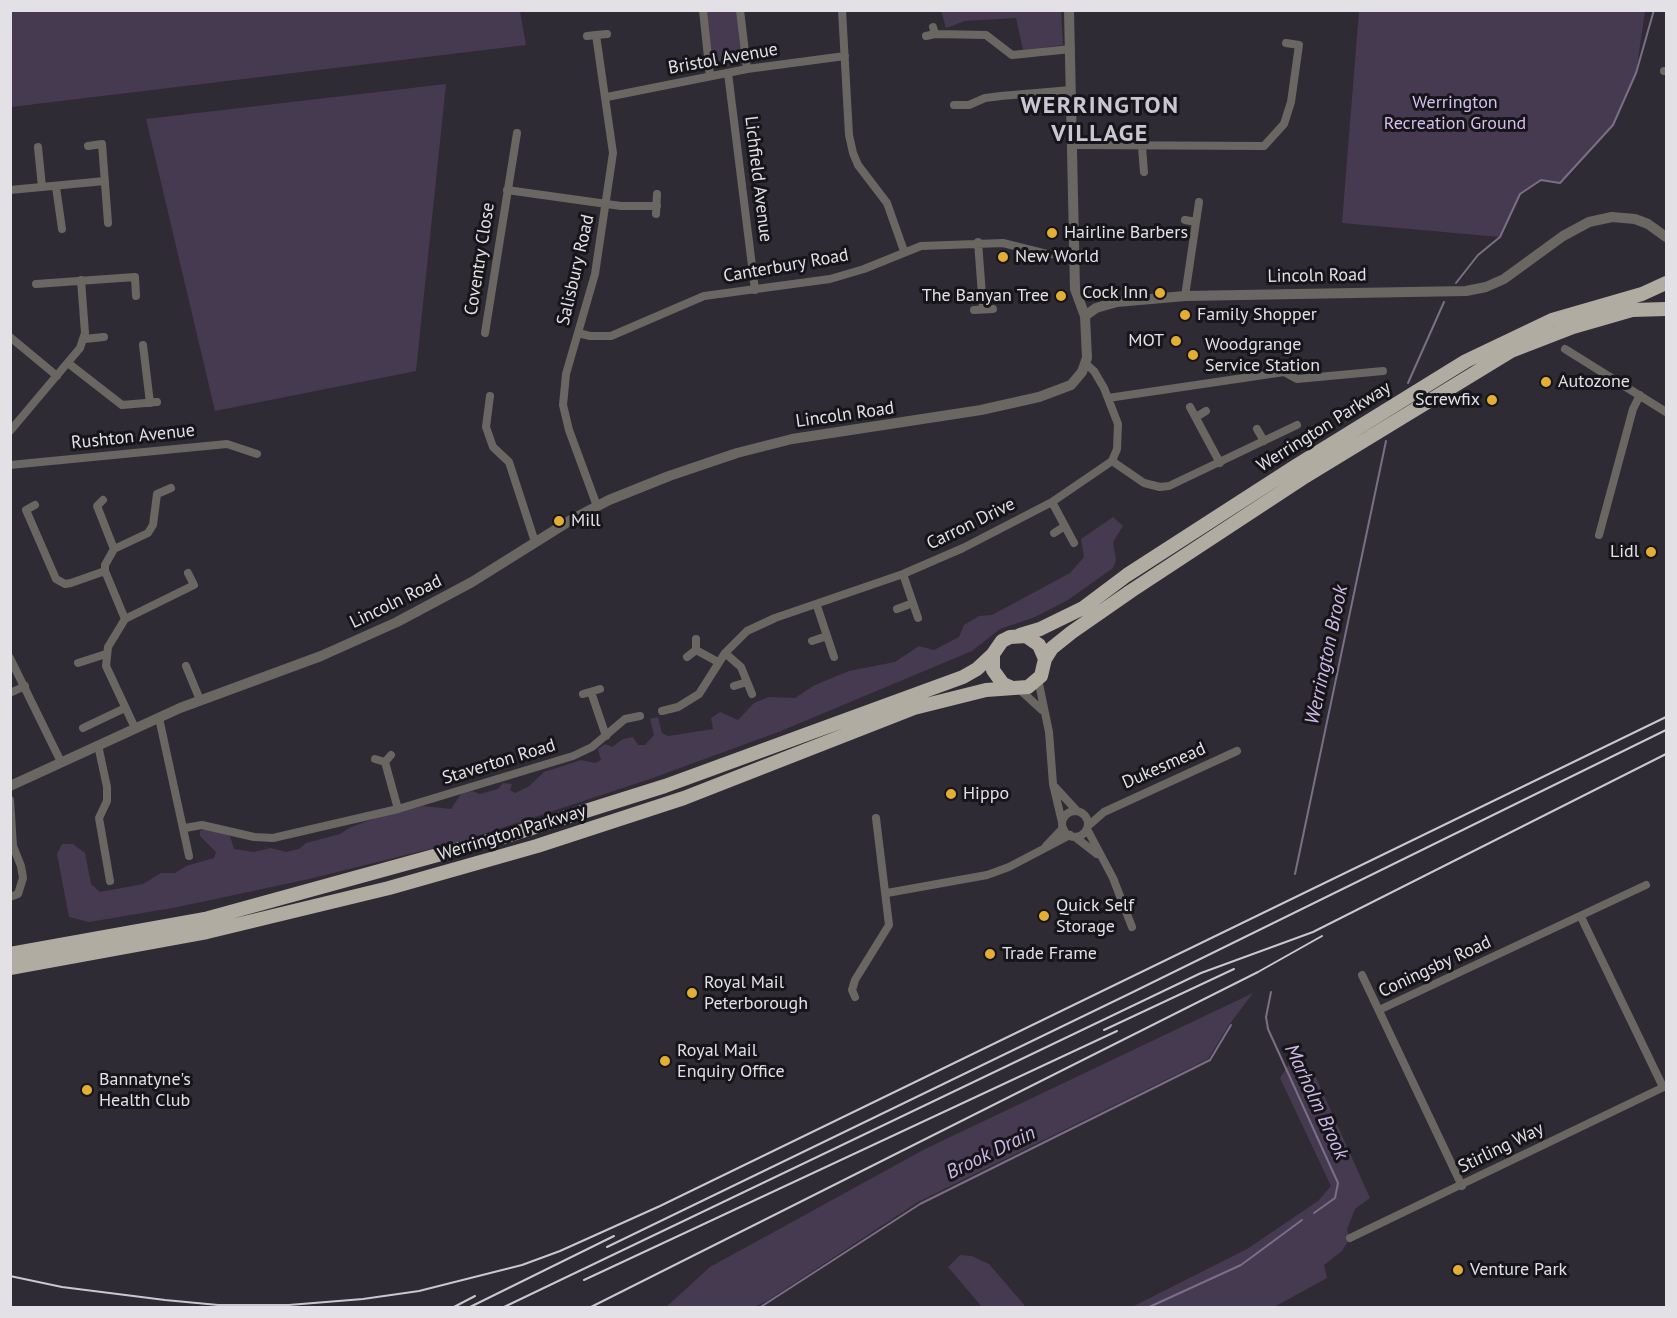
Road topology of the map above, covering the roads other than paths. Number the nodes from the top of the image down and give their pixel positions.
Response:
1 (703, 10) edge
2 (740, 10) edge
3 (842, 10) edge
4 (1069, 10) edge
5 (931, 32) dead end
6 (607, 34) dead end
7 (1286, 43) dead end
8 (1071, 49) junction
9 (845, 56) junction
10 (747, 69) junction
11 (728, 73) junction
12 (710, 76) junction
13 (1071, 90) junction
14 (607, 97) junction
15 (954, 105) dead end
16 (517, 133) dead end
17 (1074, 145) junction
18 (88, 146) dead end
19 (38, 147) dead end
20 (1142, 147) junction
21 (1144, 172) dead end
22 (105, 181) junction
23 (42, 187) junction
24 (57, 187) junction
25 (10, 190) edge
26 (507, 190) junction
27 (657, 194) dead end
28 (1199, 202) dead end
29 (607, 203) junction
30 (1185, 220) dead end
31 (1197, 222) junction
32 (108, 223) dead end
33 (62, 229) dead end
34 (1666, 237) edge
35 (978, 242) junction
36 (904, 251) junction
37 (1074, 255) junction
38 (81, 280) junction
39 (1666, 283) edge
40 (36, 284) dead end
41 (755, 290) junction
42 (136, 296) dead end
43 (1185, 296) junction
44 (993, 309) dead end
45 (1613, 309) junction
46 (1666, 309) edge
47 (1594, 314) junction
48 (1085, 316) junction
49 (484, 333) dead end
50 (578, 333) junction
51 (10, 337) edge
52 (104, 337) dead end
53 (84, 339) junction
54 (143, 345) dead end
55 (1565, 349) dead end
56 (68, 363) junction
57 (1086, 364) junction
58 (1383, 371) dead end
59 (57, 376) junction
60 (1640, 395) junction
61 (490, 396) dead end
62 (1108, 398) junction
63 (1190, 407) dead end
64 (1206, 411) dead end
65 (1666, 412) edge
66 (1196, 417) junction
67 (1297, 425) dead end
68 (1257, 429) dead end
69 (10, 431) edge
70 (1263, 441) junction
71 (257, 454) dead end
72 (1112, 461) junction
73 (1220, 463) junction
74 (10, 465) edge
75 (171, 488) dead end
76 (103, 500) dead end
77 (1052, 502) junction
78 (35, 506) dead end
79 (597, 506) junction
80 (1065, 526) junction
81 (1054, 533) dead end
82 (1599, 535) dead end
83 (535, 542) junction
84 (1074, 543) dead end
85 (114, 549) junction
86 (105, 571) junction
87 (188, 573) dead end
88 (903, 574) junction
89 (913, 603) junction
90 (817, 606) junction
91 (897, 609) dead end
92 (918, 618) dead end
93 (125, 619) junction
94 (1018, 635) junction
95 (827, 636) junction
96 (696, 639) dead end
97 (812, 641) dead end
98 (696, 650) junction
99 (725, 653) junction
100 (106, 654) junction
101 (993, 654) junction
102 (687, 657) dead end
103 (834, 657) dead end
104 (10, 658) edge
105 (1045, 659) junction
106 (718, 662) junction
107 (78, 663) dead end
108 (186, 666) dead end
109 (1038, 679) junction
110 (747, 682) junction
111 (25, 686) junction
112 (734, 686) dead end
113 (1015, 688) junction
114 (591, 692) dead end
115 (10, 693) edge
116 (752, 694) dead end
117 (200, 699) junction
118 (125, 708) junction
119 (662, 711) dead end
120 (1044, 713) junction
121 (640, 716) dead end
122 (159, 718) junction
123 (83, 728) dead end
124 (135, 728) junction
125 (606, 736) junction
126 (98, 745) junction
127 (1237, 751) dead end
128 (375, 759) dead end
129 (61, 762) junction
130 (1053, 784) junction
131 (10, 786) edge
132 (10, 800) edge
133 (398, 809) junction
134 (1080, 812) junction
135 (1104, 812) junction
136 (876, 818) dead end
137 (1063, 825) junction
138 (1088, 827) junction
139 (184, 828) junction
140 (11, 832) edge
141 (1072, 836) junction
142 (1045, 846) junction
143 (189, 856) dead end
144 (1100, 856) junction
145 (110, 881) dead end
146 (1646, 885) dead end
147 (887, 893) junction
148 (10, 897) edge
149 (1581, 916) junction
150 (1132, 927) dead end
151 (83, 949) junction
152 (10, 954) edge
153 (10, 968) edge
154 (1362, 975) dead end
155 (855, 997) dead end
156 (1379, 1010) junction
157 (1665, 1087) edge
158 (1462, 1186) junction
159 (1350, 1238) dead end

1 - 12 street
2 - 10 street
3 - 9 street
4 - 8 street
5 - 8 street
6 - 14 street, Salisbury Road
7 - 20 street
8 - 13 street
9 - 10 street, Bristol Avenue
9 - 36 street
10 - 11 street, Bristol Avenue
11 - 12 street, Bristol Avenue
11 - 41 street, Lichfield Avenue
12 - 14 street, Bristol Avenue
13 - 15 street
13 - 17 street
14 - 29 street, Salisbury Road
16 - 26 street, Coventry Close
17 - 20 street
17 - 37 street
18 - 22 street
19 - 23 street
20 - 21 street
22 - 24 street
22 - 32 street
23 - 24 street
23 - 25 street
24 - 33 street
26 - 29 street, Coventry Close
26 - 49 street, Coventry Close
27 - 29 street, Coventry Close
28 - 31 street
29 - 50 street, Salisbury Road
30 - 31 street
31 - 43 street
34 - 43 street, Lincoln Road
35 - 36 street, Canterbury Road
35 - 37 street, Canterbury Road
35 - 44 street
36 - 41 street, Canterbury Road
37 - 48 street
38 - 40 street
38 - 42 street
38 - 53 street
39 - 45 highway, Werrington Parkway
41 - 50 street, Canterbury Road
43 - 48 street, Lincoln Road
45 - 46 highway, Werrington Parkway
45 - 47 highway, Werrington Parkway
47 - 94 highway, Werrington Parkway
47 - 105 highway, Werrington Parkway
48 - 57 street
50 - 79 street, Salisbury Road
51 - 59 street
52 - 53 street
53 - 56 street
54 - 56 street
55 - 60 street
56 - 59 street
57 - 62 street
57 - 79 street, Lincoln Road
58 - 62 street
59 - 69 street
60 - 65 street
60 - 82 street
61 - 83 street
62 - 72 street
63 - 66 street
64 - 66 street
66 - 73 street
67 - 70 street
68 - 70 street
70 - 73 street
71 - 74 street, Rushton Avenue
72 - 73 street
72 - 77 street, Carron Drive
75 - 85 street
76 - 85 street
77 - 80 street
77 - 88 street, Carron Drive
78 - 86 street
79 - 83 street, Lincoln Road
80 - 81 street
80 - 84 street
83 - 117 street, Lincoln Road
85 - 86 street
86 - 93 street
87 - 93 street
88 - 89 street
88 - 90 street, Carron Drive
89 - 91 street
89 - 92 street
90 - 95 street
90 - 99 street, Carron Drive
93 - 100 street
94 - 101 highway
94 - 105 highway
95 - 97 street
95 - 103 street
96 - 98 street
98 - 102 street
98 - 106 street
99 - 106 street, Carron Drive
99 - 110 street
100 - 107 street
100 - 118 street
101 - 113 highway
101 - 151 highway, Werrington Parkway
104 - 111 street
105 - 109 highway
106 - 119 street, Carron Drive
108 - 117 street
109 - 113 highway
109 - 120 street
110 - 112 street
110 - 116 street
111 - 115 street
111 - 129 street
113 - 120 street
113 - 151 highway, Werrington Parkway
114 - 125 street
117 - 122 street, Lincoln Road
118 - 123 street
118 - 124 street
120 - 130 street
121 - 125 street, Staverton Road
122 - 124 street, Lincoln Road
122 - 139 street
124 - 126 street, Lincoln Road
125 - 133 street, Staverton Road
126 - 129 street, Lincoln Road
126 - 145 street
127 - 135 street, Dukesmead
128 - 133 street
129 - 131 street, Lincoln Road
130 - 134 street
130 - 137 street
132 - 140 street
133 - 139 street, Staverton Road
134 - 135 street, Dukesmead
134 - 137 street
134 - 138 street
135 - 138 street, Dukesmead
136 - 147 street
137 - 141 street
137 - 142 street
138 - 141 street
138 - 144 street
139 - 143 street
140 - 148 street
141 - 142 street
141 - 144 street
142 - 147 street
144 - 150 street
146 - 149 street, Coningsby Road
147 - 155 street
149 - 156 street, Coningsby Road
149 - 157 street
151 - 152 highway, Werrington Parkway
151 - 153 highway, Werrington Parkway
154 - 156 street
156 - 158 street, Coningsby Road
157 - 158 street, Stirling Way
158 - 159 street, Stirling Way

